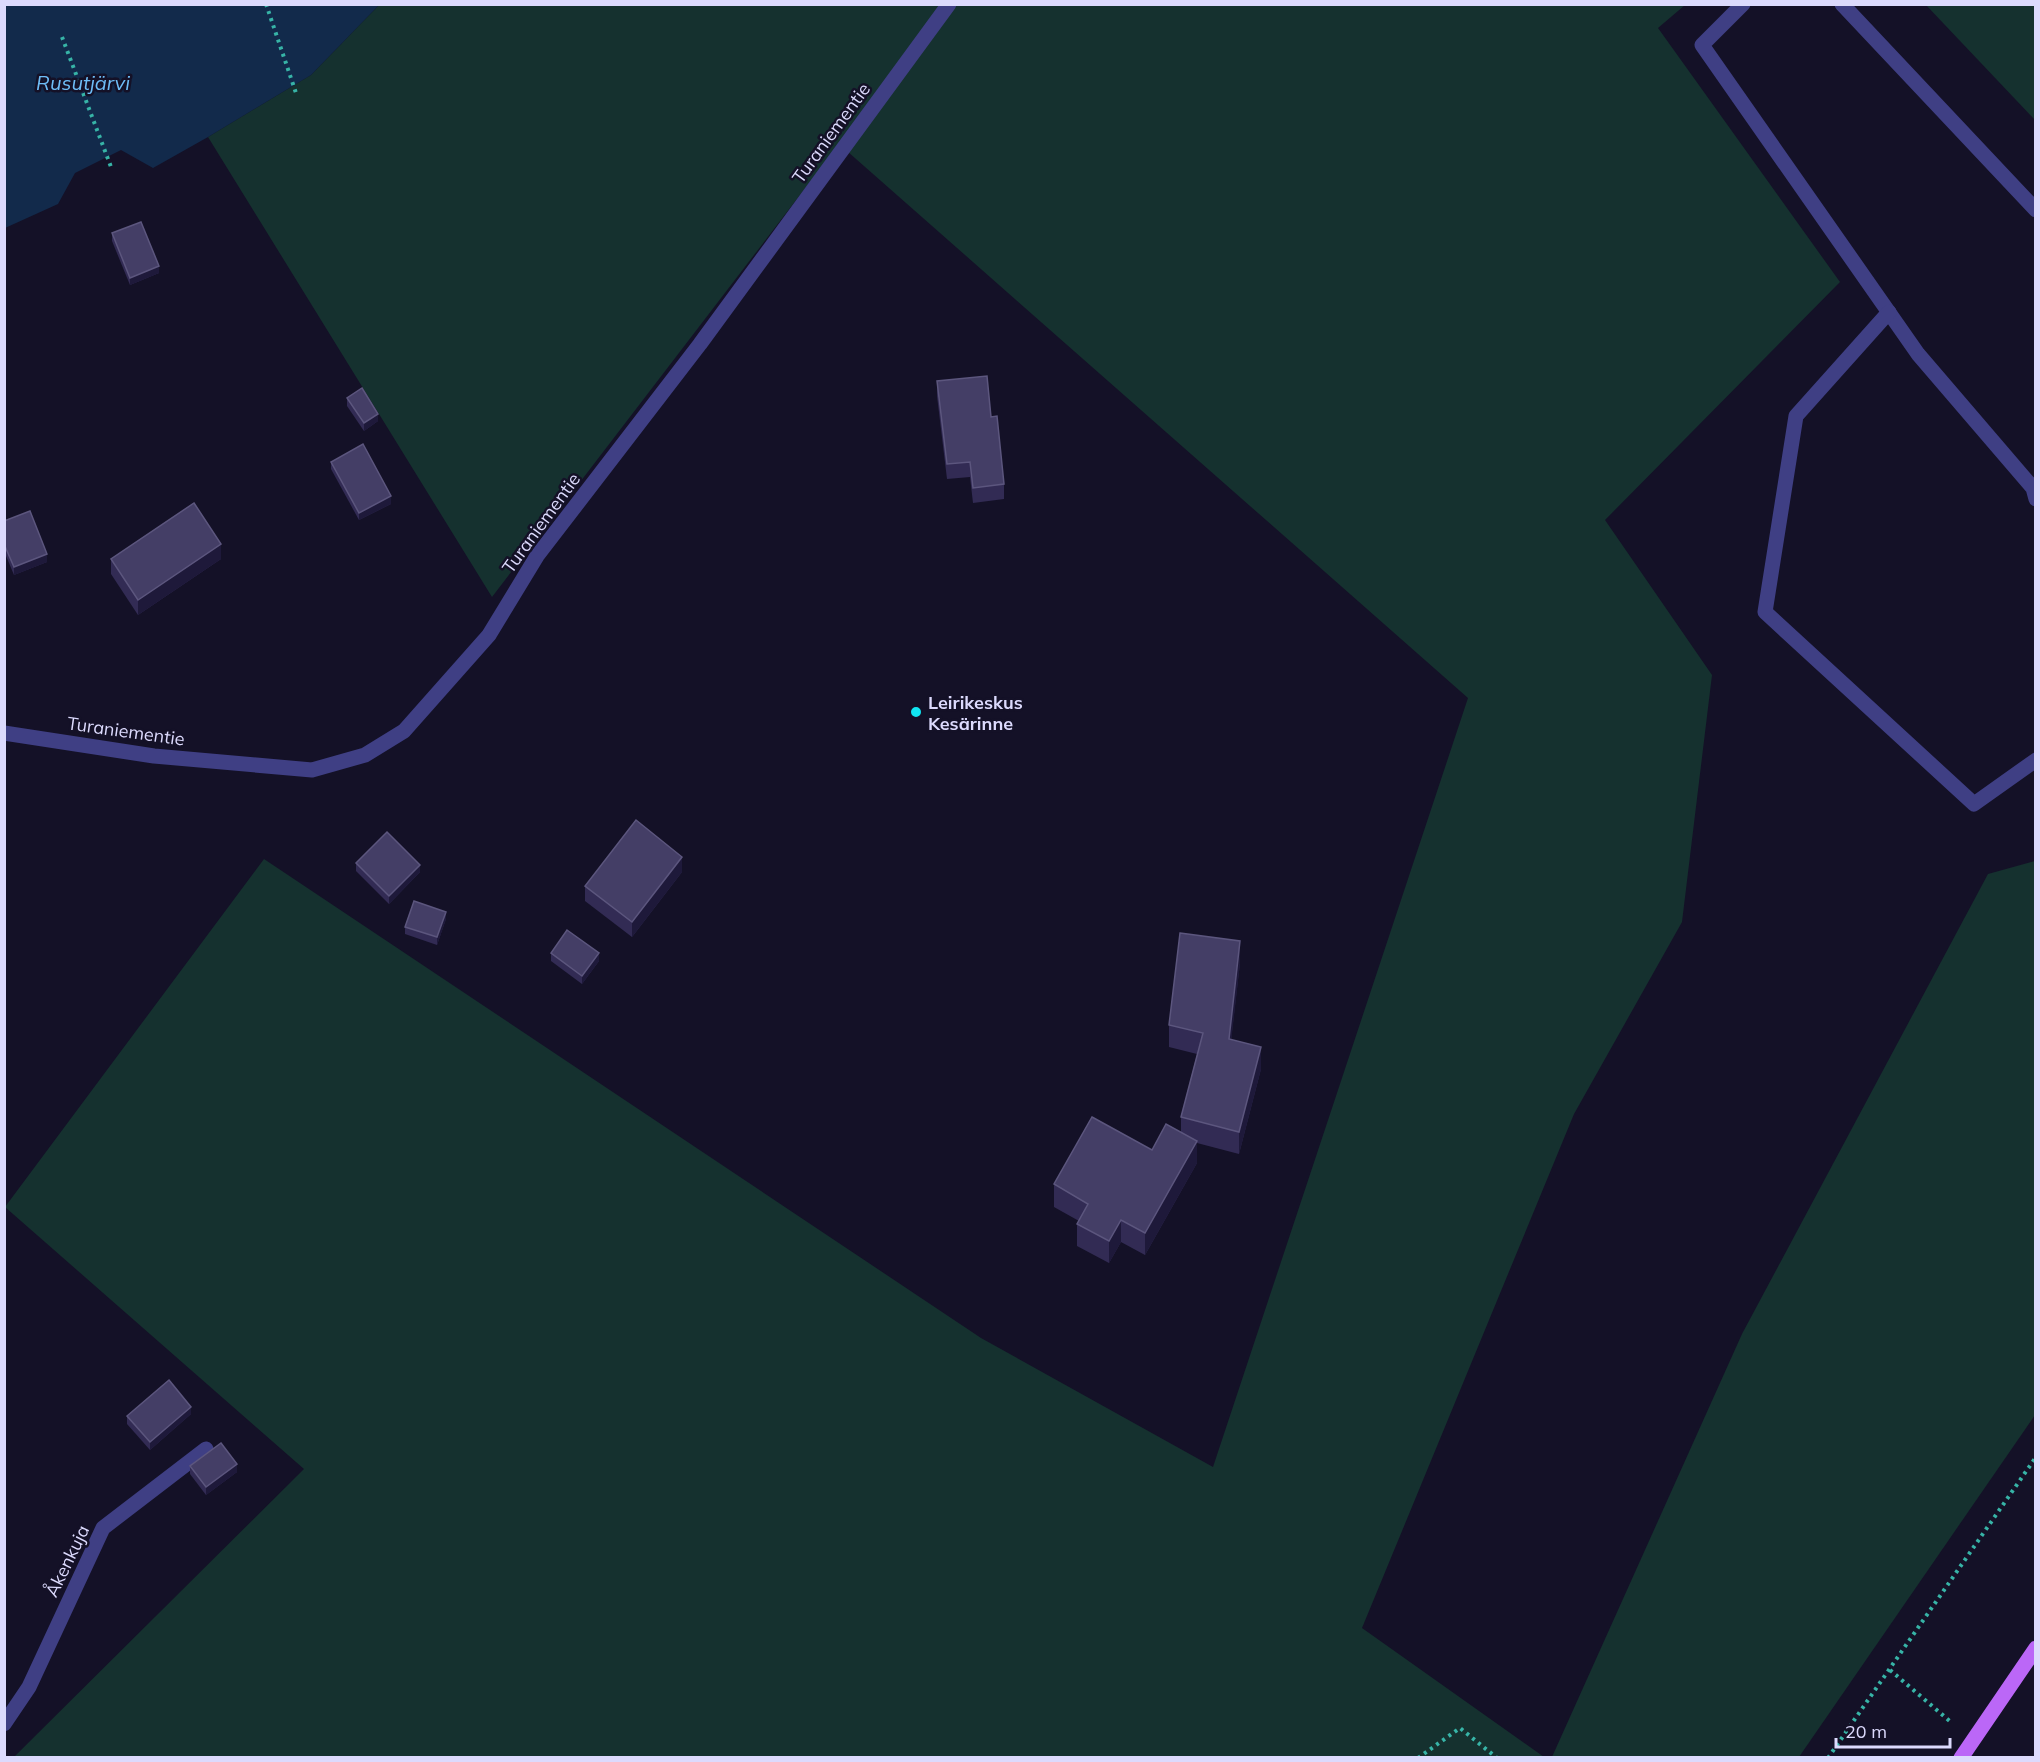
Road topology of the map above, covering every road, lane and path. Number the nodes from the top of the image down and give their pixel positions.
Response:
1 (266, 4) edge
2 (949, 4) edge
3 (1743, 4) edge
4 (1842, 4) edge
5 (62, 37) dead end
6 (297, 96) dead end
7 (111, 167) dead end
8 (2036, 210) edge
9 (1889, 312) junction
10 (2036, 499) edge
11 (4, 733) edge
12 (2036, 760) edge
13 (206, 1449) dead end
14 (2036, 1457) edge
15 (2036, 1648) edge
16 (1890, 1670) junction
17 (4, 1724) edge
18 (1973, 1741) junction
19 (1418, 1758) edge
20 (1497, 1758) edge
21 (1828, 1758) edge
22 (1961, 1758) edge

1 - 6 path
2 - 11 street, Turaniementie
3 - 9 street
4 - 8 street
5 - 7 path
9 - 10 street
9 - 12 street
13 - 17 street, Åkenkuja
14 - 16 path
15 - 18 main road
16 - 18 path
16 - 21 path
18 - 22 main road
19 - 20 path

